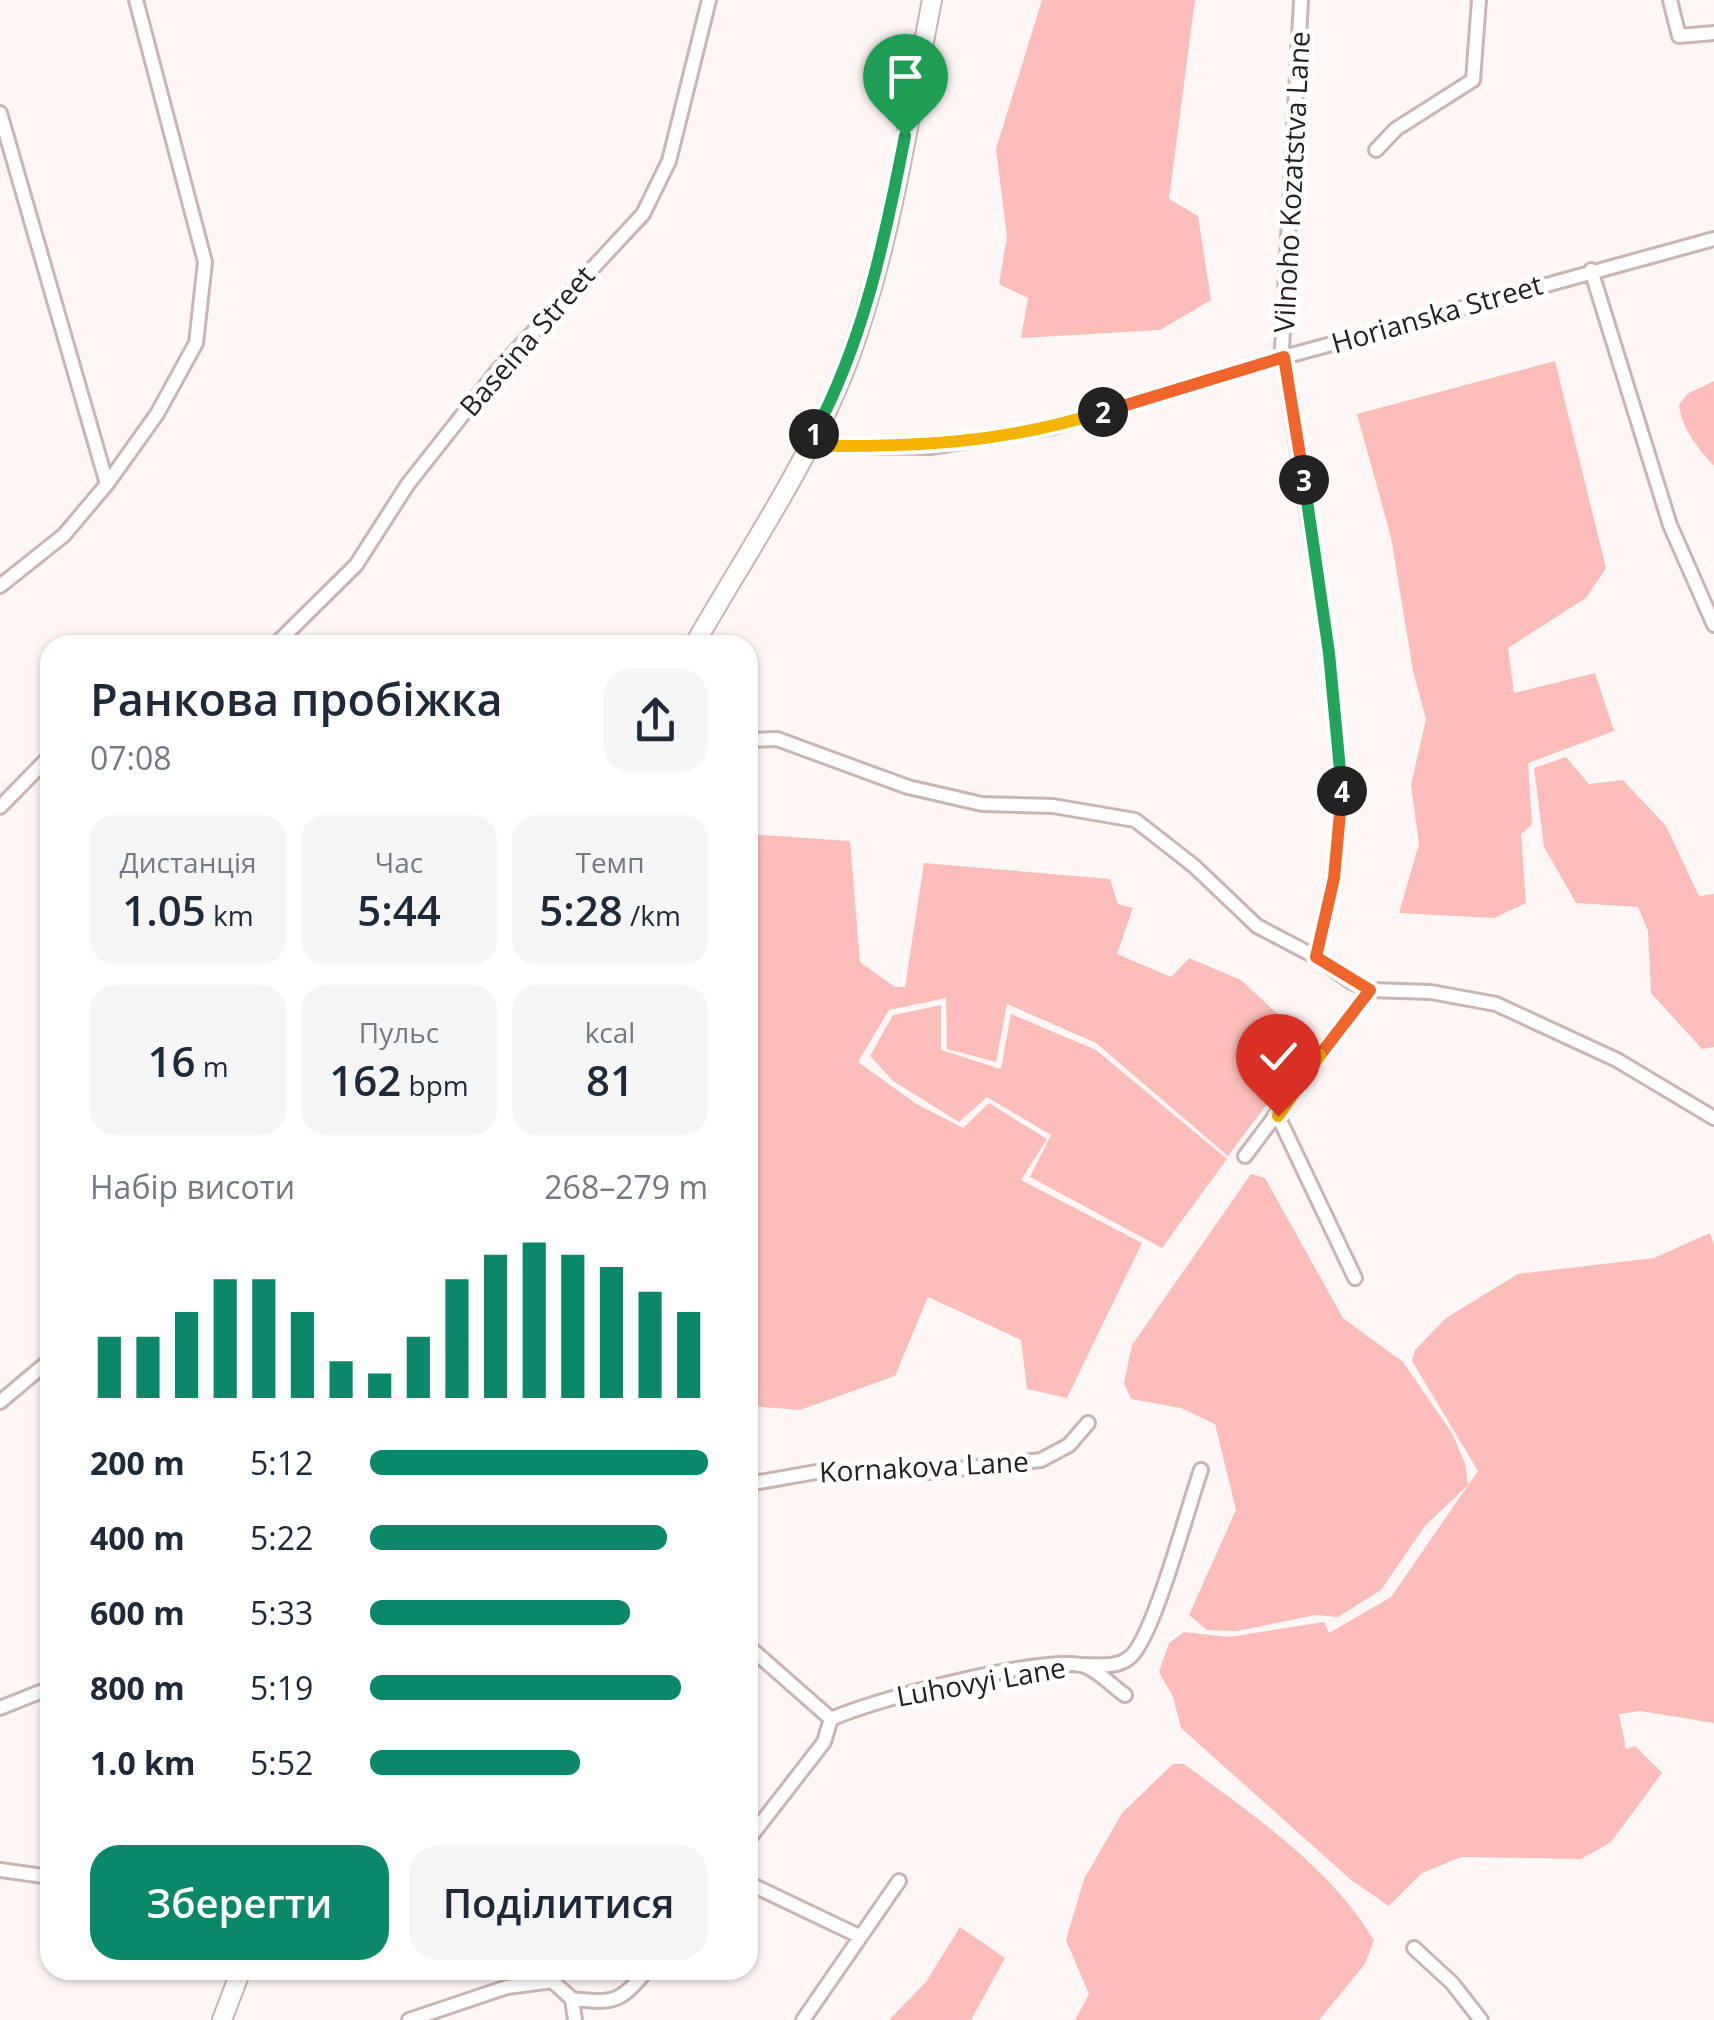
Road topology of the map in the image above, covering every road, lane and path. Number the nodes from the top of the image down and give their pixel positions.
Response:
1 (136, 0) edge
2 (709, 0) edge
3 (932, 0) edge
4 (1302, 0) edge
5 (1480, 0) edge
6 (1670, 0) edge
7 (1714, 33) edge
8 (0, 113) edge
9 (1376, 150) dead end
10 (1714, 238) edge
11 (1591, 270) junction
12 (1284, 357) junction
13 (807, 446) junction
14 (107, 484) junction
15 (0, 586) edge
16 (1714, 587) edge
17 (1698, 593) junction
18 (1714, 625) edge
19 (285, 635) edge
20 (700, 635) edge
21 (758, 740) edge
22 (40, 766) edge
23 (0, 807) edge
24 (1316, 957) junction
25 (1370, 990) junction
26 (1278, 1116) junction
27 (1714, 1118) edge
28 (1245, 1156) dead end
29 (1355, 1278) dead end
30 (40, 1368) edge
31 (0, 1402) edge
32 (1088, 1423) dead end
33 (1201, 1470) dead end
34 (758, 1482) edge
35 (758, 1655) edge
36 (1084, 1665) junction
37 (40, 1692) edge
38 (1125, 1695) dead end
39 (0, 1708) edge
40 (831, 1719) junction
41 (758, 1827) edge
42 (0, 1870) edge
43 (40, 1876) edge
44 (899, 1881) dead end
45 (758, 1888) edge
46 (859, 1936) junction
47 (1414, 1948) dead end
48 (237, 1980) edge
49 (511, 1980) edge
50 (637, 1980) edge
51 (552, 1981) joint
52 (507, 1988) junction
53 (572, 1998) junction
54 (604, 2004) junction
55 (599, 2018) edge
56 (222, 2020) edge
57 (409, 2020) edge
58 (576, 2020) edge
59 (802, 2020) edge
60 (1481, 2020) edge

1 - 14 street
2 - 19 street, Baseina Street
3 - 13 main road
4 - 12 street, Vilnoho Kozatstva Lane
5 - 9 street
6 - 7 street
8 - 14 street
10 - 11 street, Horianska Street
11 - 12 street, Horianska Street
11 - 17 street
12 - 13 street, Horianska Street
12 - 24 street, Vilnoho Kozatstva Lane
13 - 20 main road
14 - 15 street
16 - 17 street
17 - 18 street
21 - 24 street
22 - 23 street
24 - 25 street
25 - 26 street
25 - 27 street
26 - 28 street
26 - 29 street
30 - 31 street
32 - 34 street, Kornakova Lane
33 - 36 street
35 - 40 street
36 - 38 street, Luhovyi Lane
36 - 40 street, Luhovyi Lane
37 - 39 street
40 - 41 street
42 - 43 street
44 - 46 street
45 - 46 street
46 - 59 street
47 - 60 street
48 - 56 main road
49 - 52 street
50 - 54 street
51 - 52 street
51 - 53 street
52 - 57 street
53 - 54 street
53 - 58 street
54 - 55 street

